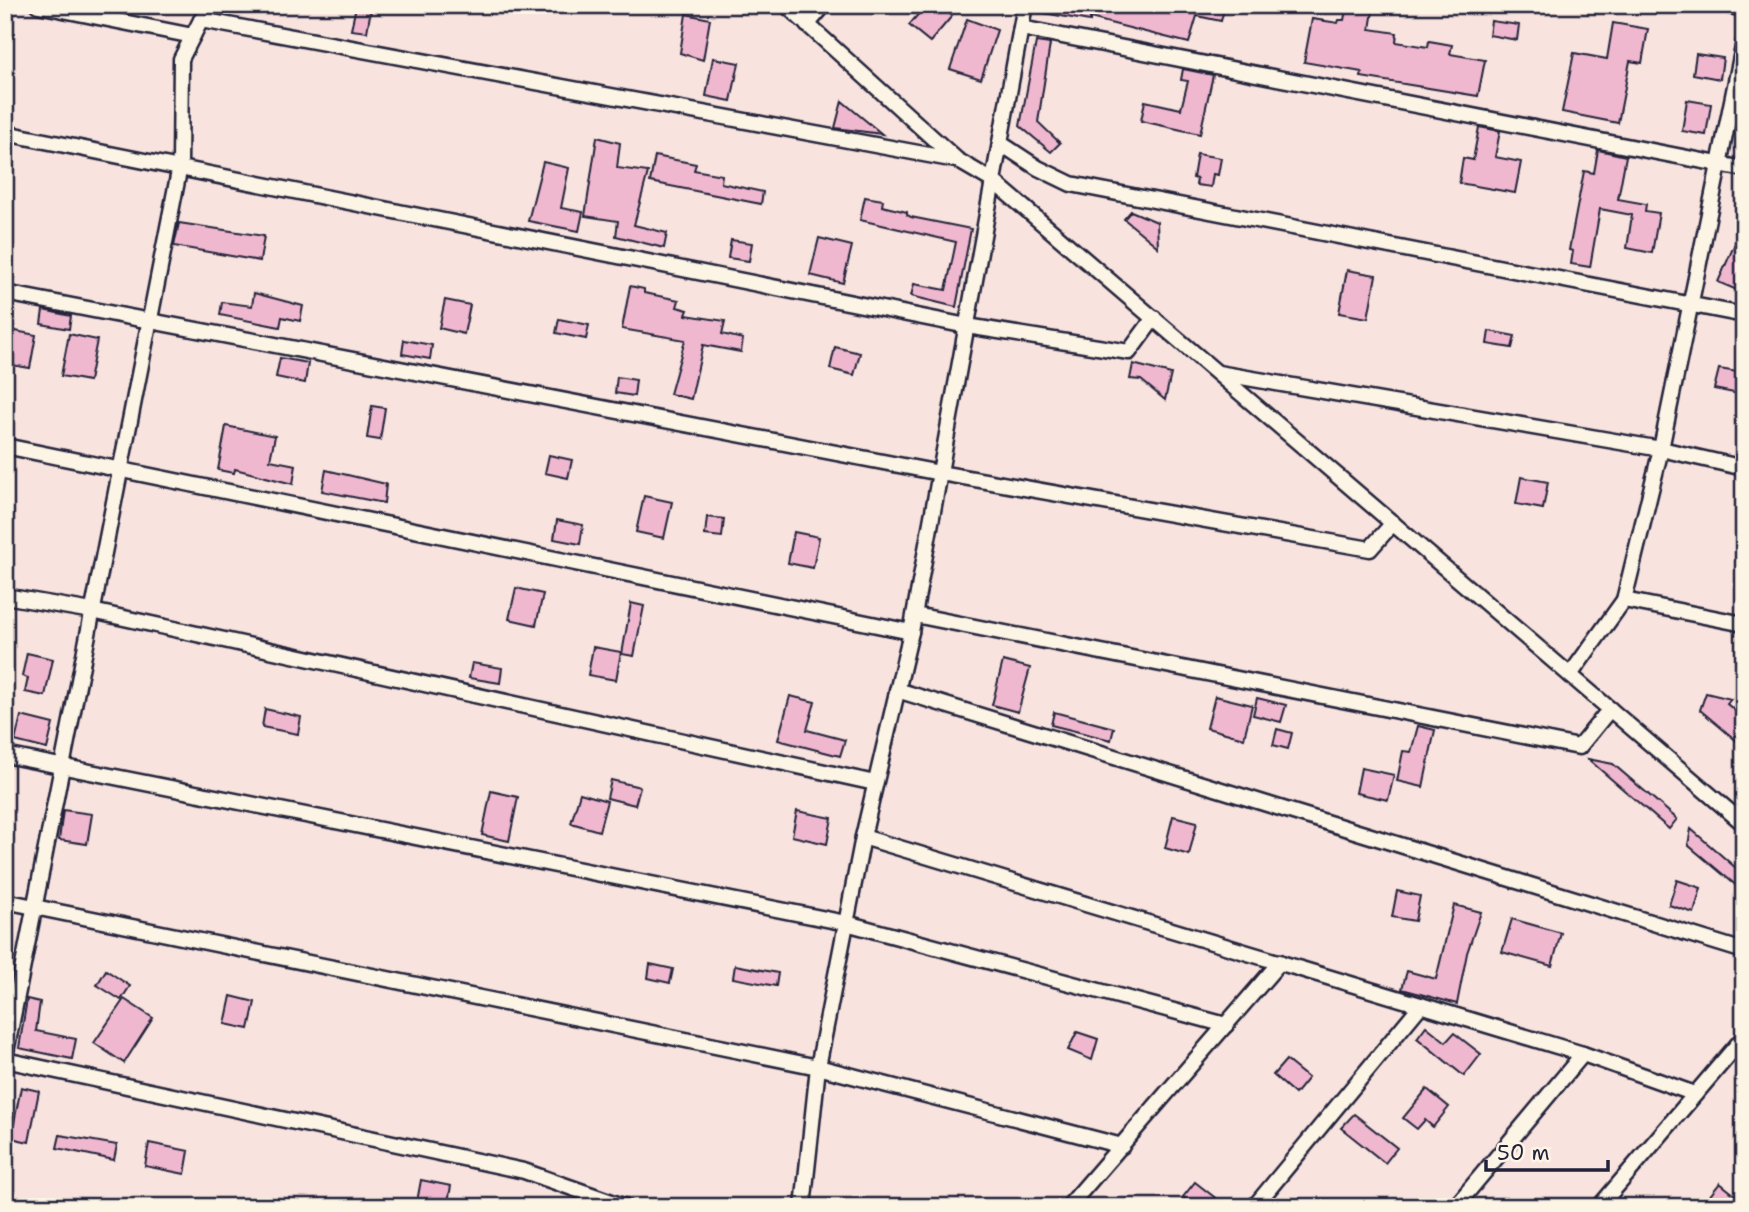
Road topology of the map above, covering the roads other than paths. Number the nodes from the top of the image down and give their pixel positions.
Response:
1 (38, 5) edge
2 (215, 5) edge
3 (786, 5) edge
4 (824, 5) edge
5 (1025, 5) edge
6 (1725, 5) edge
7 (1744, 9) edge
8 (201, 20) junction
9 (807, 25) junction
10 (1021, 28) junction
11 (193, 36) junction
12 (1744, 42) edge
13 (5, 133) edge
14 (1000, 143) junction
15 (957, 160) junction
16 (1719, 164) junction
17 (180, 166) junction
18 (1744, 169) edge
19 (993, 181) junction
20 (5, 293) edge
21 (1690, 304) junction
22 (1744, 315) edge
23 (1154, 318) junction
24 (149, 322) junction
25 (967, 326) junction
26 (1217, 372) junction
27 (5, 446) edge
28 (1661, 449) junction
29 (121, 467) junction
30 (1744, 468) edge
31 (940, 473) junction
32 (1393, 523) junction
33 (5, 596) edge
34 (1624, 600) junction
35 (93, 611) junction
36 (915, 615) junction
37 (1744, 624) edge
38 (911, 632) junction
39 (1570, 675) junction
40 (897, 690) junction
41 (1610, 709) junction
42 (5, 755) edge
43 (62, 766) junction
44 (875, 783) junction
45 (1744, 824) edge
46 (863, 837) junction
47 (5, 901) edge
48 (35, 906) junction
49 (846, 923) junction
50 (1744, 951) edge
51 (1280, 962) junction
52 (1421, 1005) junction
53 (1226, 1025) junction
54 (1744, 1037) edge
55 (1583, 1054) junction
56 (5, 1058) edge
57 (818, 1067) junction
58 (1695, 1094) junction
59 (1122, 1146) junction
60 (626, 1207) edge
61 (803, 1207) edge
62 (1068, 1207) edge
63 (1254, 1207) edge
64 (1455, 1207) edge
65 (1599, 1207) edge

1 - 11 street
2 - 8 street
3 - 9 street
4 - 9 street
5 - 10 street
6 - 7 street
8 - 11 street
8 - 15 street
9 - 15 street
10 - 14 street
10 - 16 street
11 - 17 street
12 - 16 street
13 - 17 street
14 - 19 street
14 - 21 street
15 - 19 street
16 - 18 street
16 - 21 street
17 - 24 street
17 - 25 street
19 - 23 street
19 - 25 street
20 - 24 street
21 - 22 street
21 - 28 street
23 - 25 street
23 - 26 street
24 - 29 street
24 - 31 street
25 - 31 street
26 - 28 street
26 - 32 street
27 - 29 street
28 - 30 street
28 - 34 street
29 - 35 street
29 - 38 street
31 - 32 street
31 - 36 street
32 - 39 street
33 - 35 street
34 - 37 street
34 - 39 street
35 - 43 street
35 - 44 street
36 - 38 street
36 - 41 street
38 - 40 street
39 - 41 street
40 - 44 street
40 - 50 street
41 - 45 street
42 - 43 street
43 - 48 street
43 - 49 street
44 - 46 street
46 - 49 street
46 - 51 street
47 - 48 street
48 - 56 street
48 - 57 street
49 - 53 street
49 - 57 street
51 - 52 street
51 - 53 street
52 - 55 street
52 - 63 street
53 - 59 street
54 - 58 street
55 - 58 street
55 - 64 street
56 - 60 street
57 - 59 street
57 - 61 street
58 - 65 street
59 - 62 street

